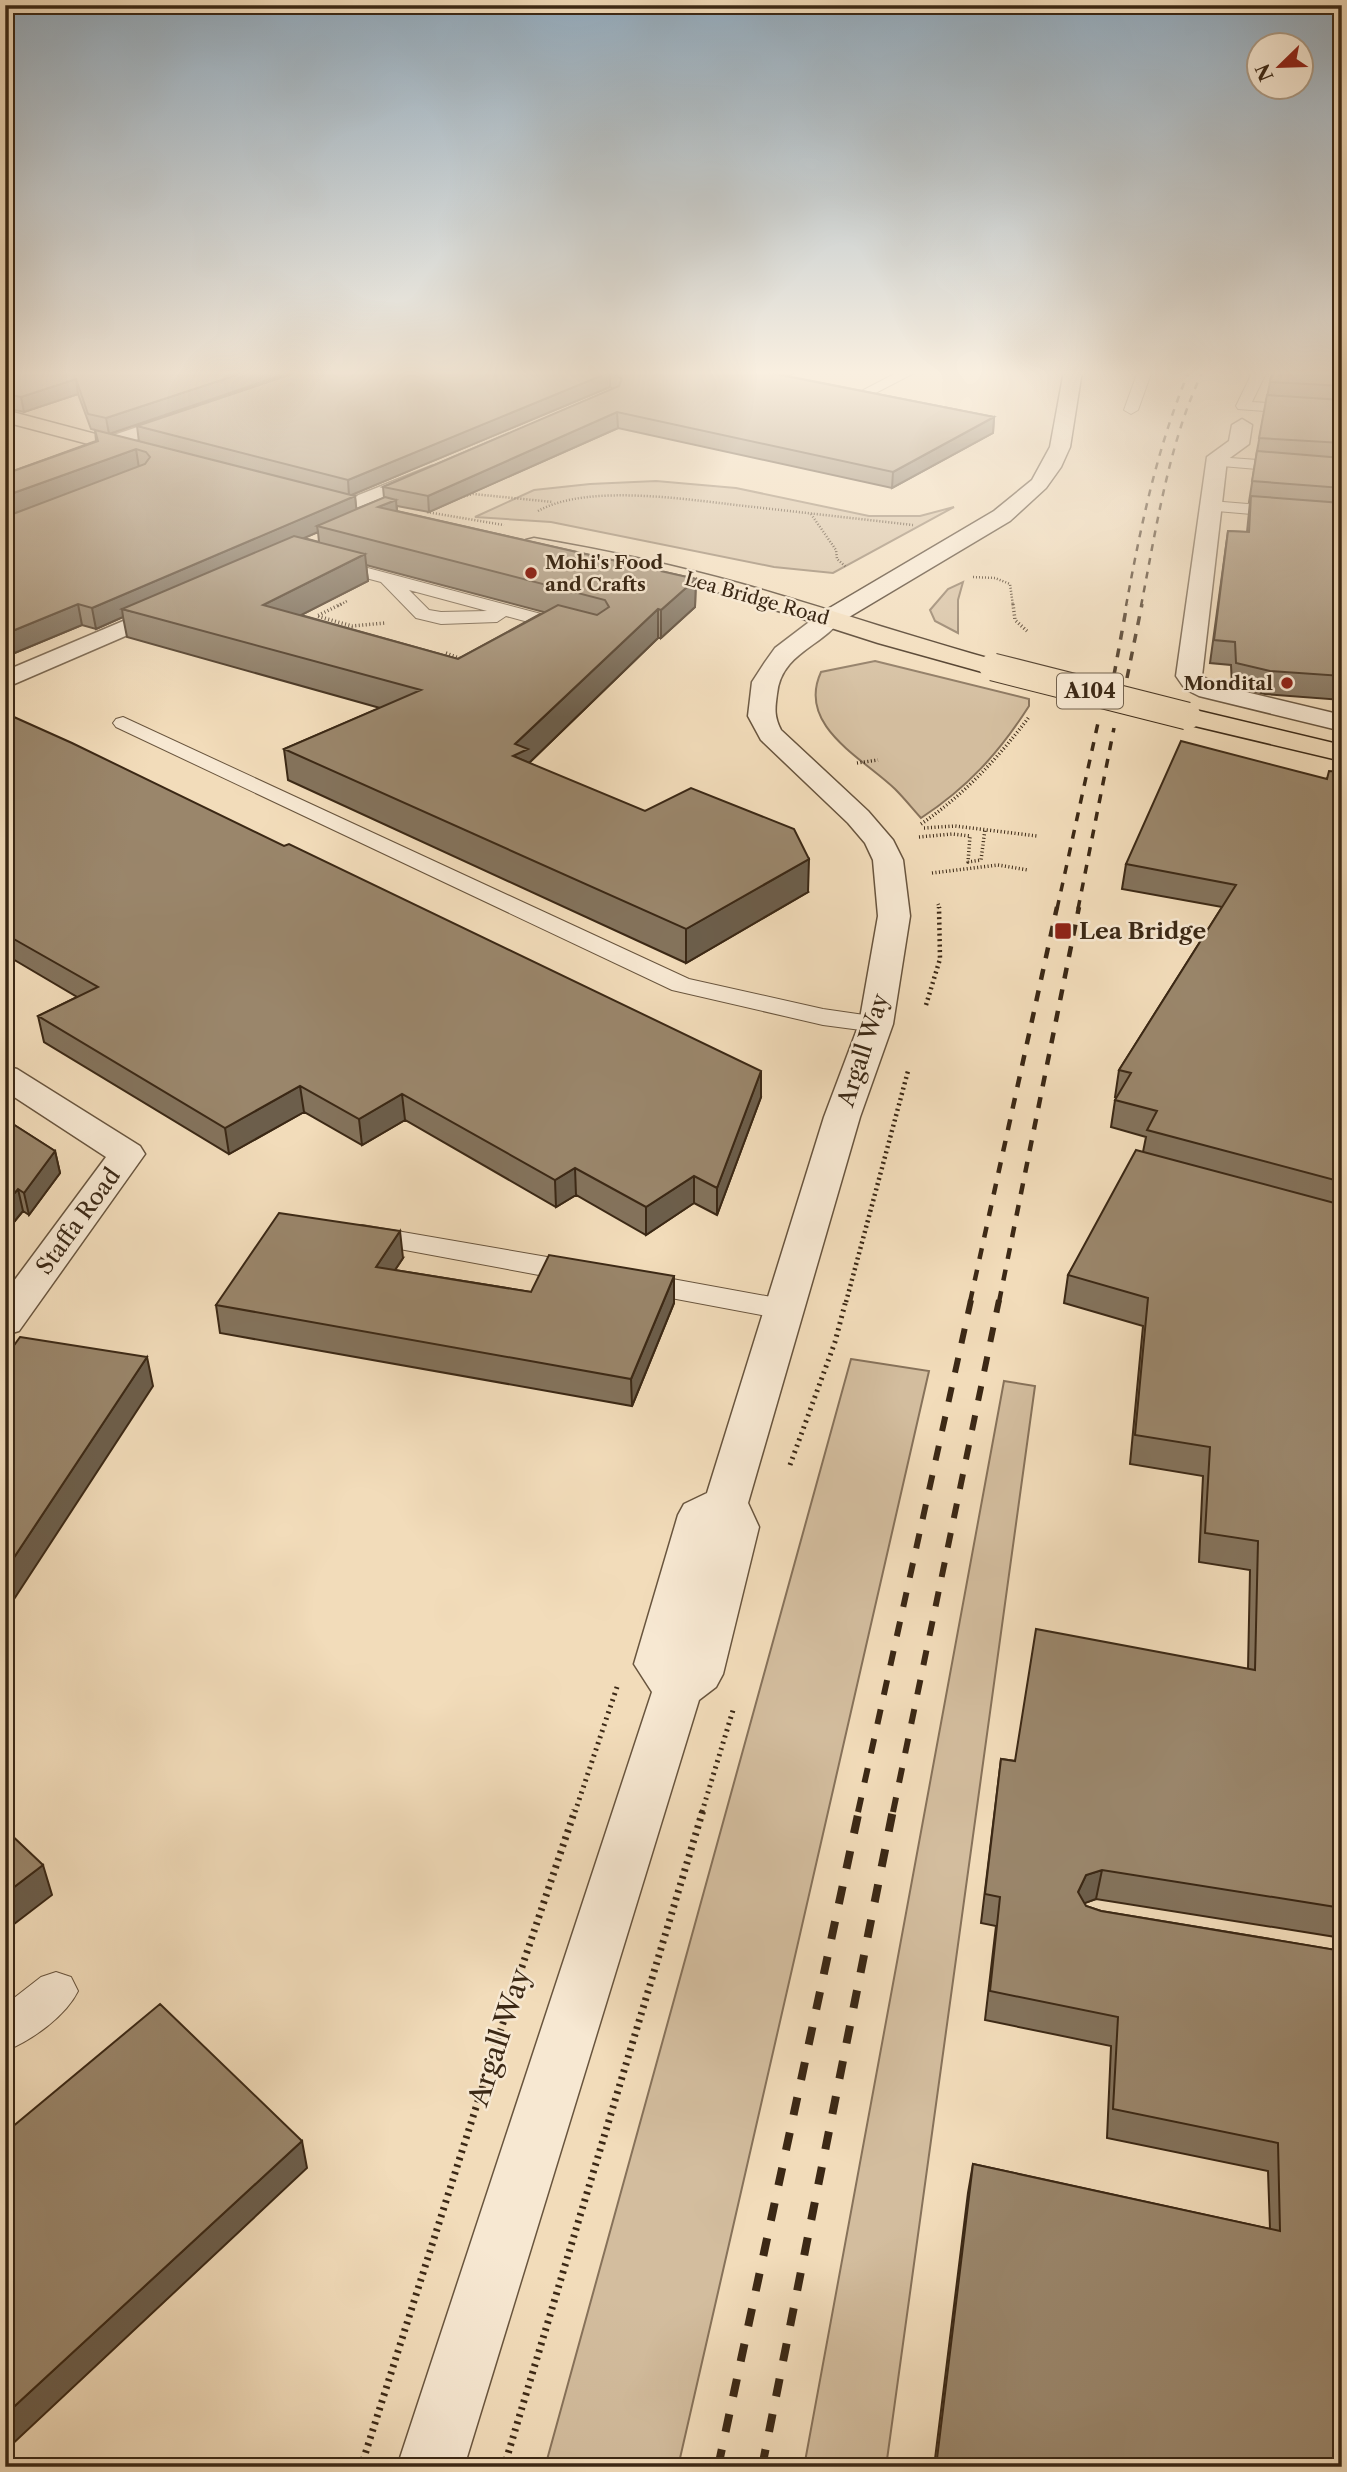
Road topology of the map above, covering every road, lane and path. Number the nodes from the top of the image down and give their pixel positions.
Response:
1 (390, 486) edge
2 (1036, 486) edge
3 (1213, 486) edge
4 (450, 502) edge
5 (554, 502) junction
6 (346, 503) joint
7 (1211, 506) junction
8 (437, 507) edge
9 (425, 511) edge
10 (384, 513) joint
11 (811, 514) junction
12 (532, 515) dead end
13 (1342, 517) edge
14 (914, 525) dead end
15 (346, 530) edge
16 (510, 541) edge
17 (306, 556) edge
18 (854, 573) dead end
19 (969, 577) dead end
20 (387, 578) junction
21 (195, 597) edge
22 (406, 597) junction
23 (521, 614) junction
24 (830, 618) junction
25 (387, 623) dead end
26 (585, 631) edge
27 (1030, 633) dead end
28 (5, 680) edge
29 (1031, 715) dead end
30 (123, 723) dead end
31 (1342, 723) edge
32 (1342, 753) edge
33 (878, 760) dead end
34 (856, 764) dead end
35 (985, 829) junction
36 (1037, 836) dead end
37 (922, 837) dead end
38 (1028, 870) dead end
39 (928, 874) dead end
40 (937, 901) dead end
41 (926, 1006) dead end
42 (876, 1024) junction
43 (912, 1059) dead end
44 (5, 1076) edge
45 (337, 1229) edge
46 (782, 1309) junction
47 (5, 1322) edge
48 (788, 1470) dead end
49 (621, 1674) dead end
50 (738, 1693) dead end
51 (56, 1991) dead end
52 (5, 2031) edge
53 (361, 2467) edge
54 (430, 2467) edge
55 (504, 2467) edge

1 - 6 street
2 - 24 street
3 - 7 street
4 - 5 path
5 - 11 path
5 - 12 path
6 - 10 main road
7 - 13 lane
7 - 31 street
8 - 9 path
10 - 15 street
11 - 14 path
11 - 18 path
16 - 24 main road, Lea Bridge Road / A104
17 - 20 lane
19 - 27 path
20 - 22 lane
20 - 23 lane
21 - 28 street
22 - 23 lane
22 - 25 path
23 - 26 lane
24 - 32 main road, Lea Bridge Road / A104, bridge
24 - 42 street, Argall Way
29 - 35 path
30 - 42 lane
33 - 34 path
35 - 36 path
35 - 37 path
38 - 39 path
40 - 41 path, Argall Way
42 - 46 street, Argall Way
43 - 48 path
44 - 47 street, Staffa Road
45 - 46 lane
46 - 54 street, Argall Way
49 - 53 path, Argall Way
50 - 55 path
51 - 52 lane

